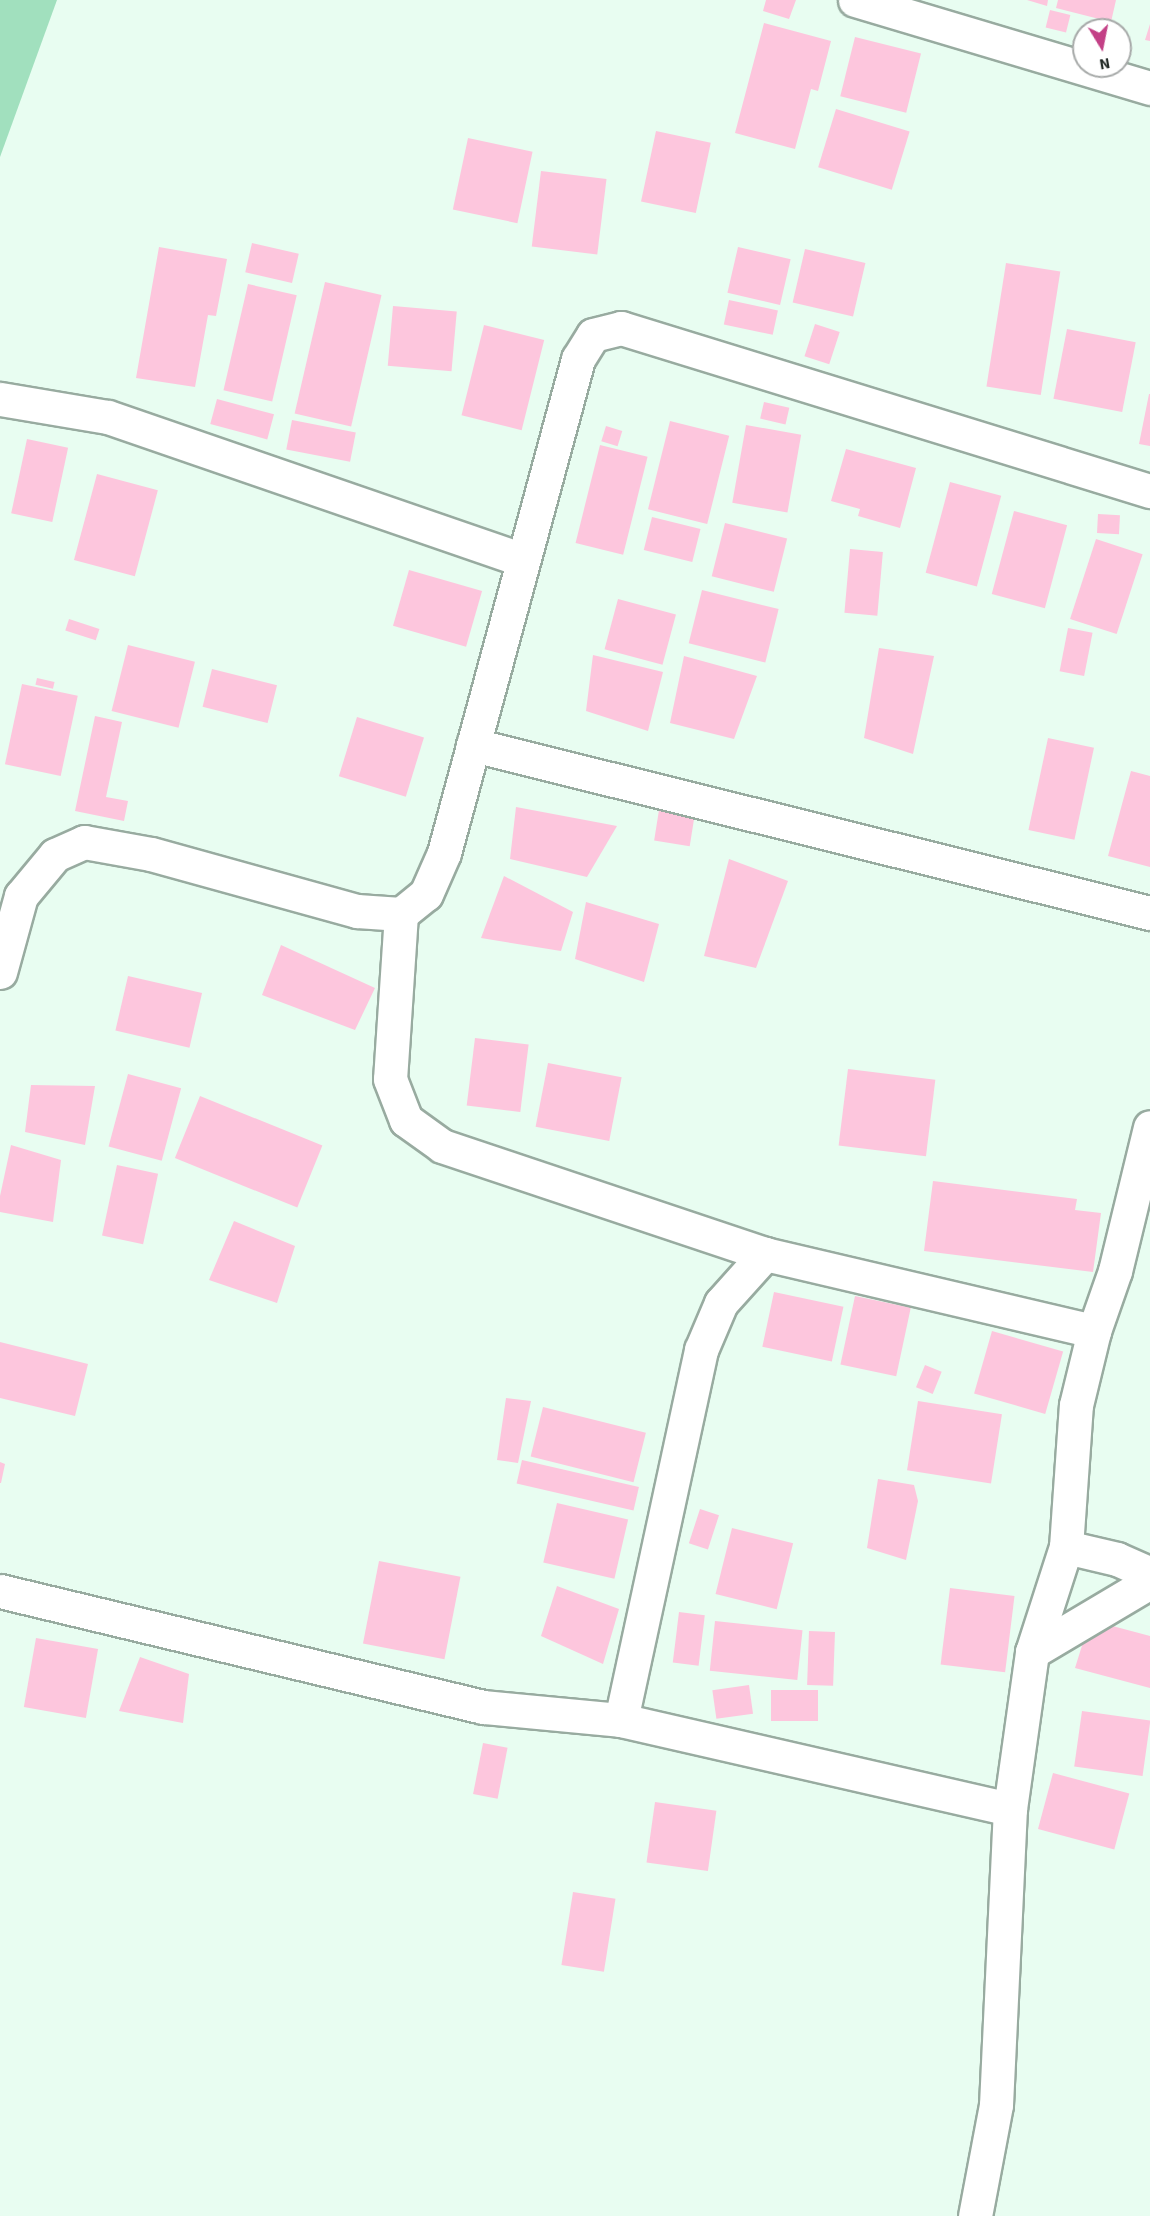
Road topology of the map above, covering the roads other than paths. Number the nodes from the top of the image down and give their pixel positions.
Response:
1 (855, 0) edge
2 (1150, 88) edge
3 (0, 399) edge
4 (1150, 491) edge
5 (523, 561) junction
6 (473, 745) junction
7 (1150, 913) edge
8 (401, 914) junction
9 (0, 972) edge
10 (1150, 1127) edge
11 (765, 1254) junction
12 (1094, 1331) junction
13 (1066, 1547) junction
14 (1150, 1574) edge
15 (1150, 1582) edge
16 (0, 1591) edge
17 (1032, 1652) junction
18 (621, 1720) junction
19 (1010, 1809) junction
20 (975, 2216) edge

1 - 2 street
3 - 5 street
4 - 5 street
5 - 6 street
6 - 7 street
6 - 8 street
8 - 9 street
8 - 11 street
10 - 12 street
11 - 12 street
11 - 18 street
12 - 13 street
13 - 14 street
13 - 17 street
15 - 17 street
16 - 18 street
17 - 19 street
18 - 19 street
19 - 20 street

